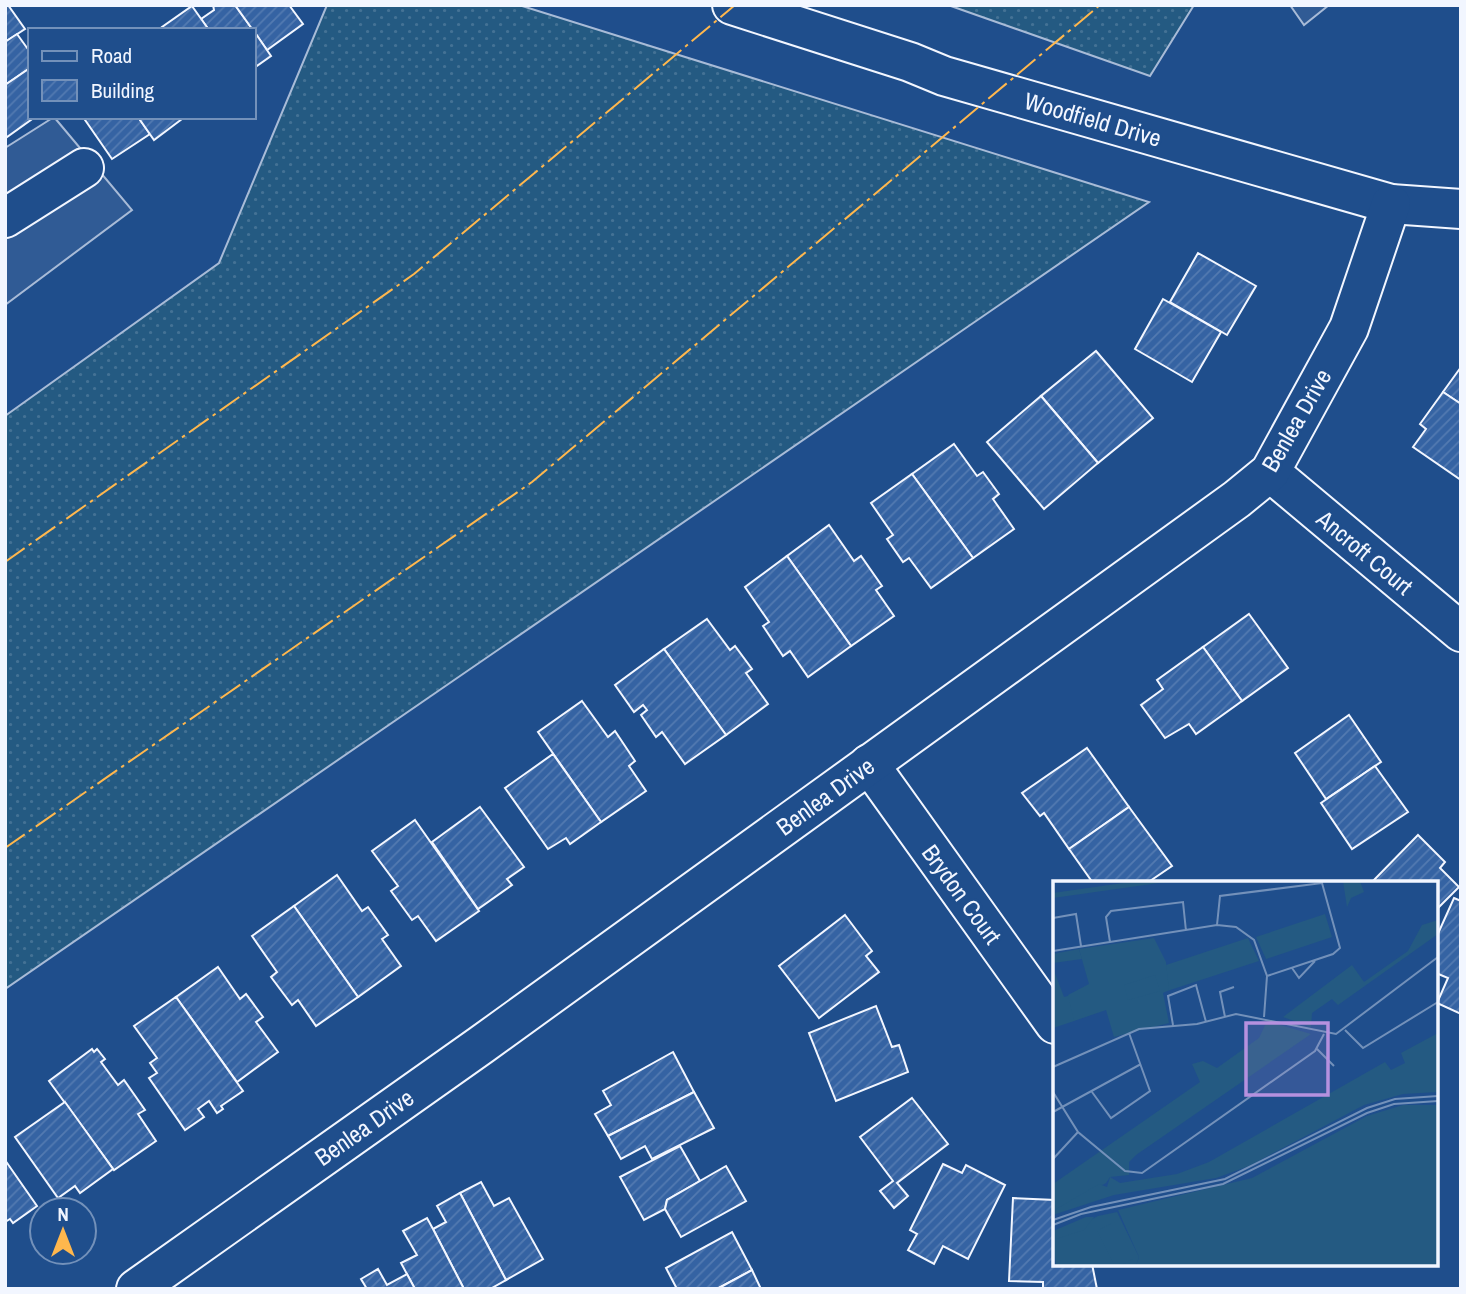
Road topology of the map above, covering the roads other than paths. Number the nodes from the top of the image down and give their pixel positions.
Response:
1 (732, 5) edge
2 (84, 168) dead end
3 (1391, 204) junction
4 (1461, 209) edge
5 (5, 218) edge
6 (1270, 472) junction
7 (1461, 632) edge
8 (869, 764) junction
9 (1053, 1021) edge
10 (136, 1289) edge

1 - 3 street, Woodfield Drive
2 - 5 street
3 - 4 street, Woodfield Drive
3 - 6 street, Benlea Drive
6 - 7 street, Ancroft Court
6 - 8 street, Benlea Drive
8 - 9 street, Brydon Court
8 - 10 street, Benlea Drive

